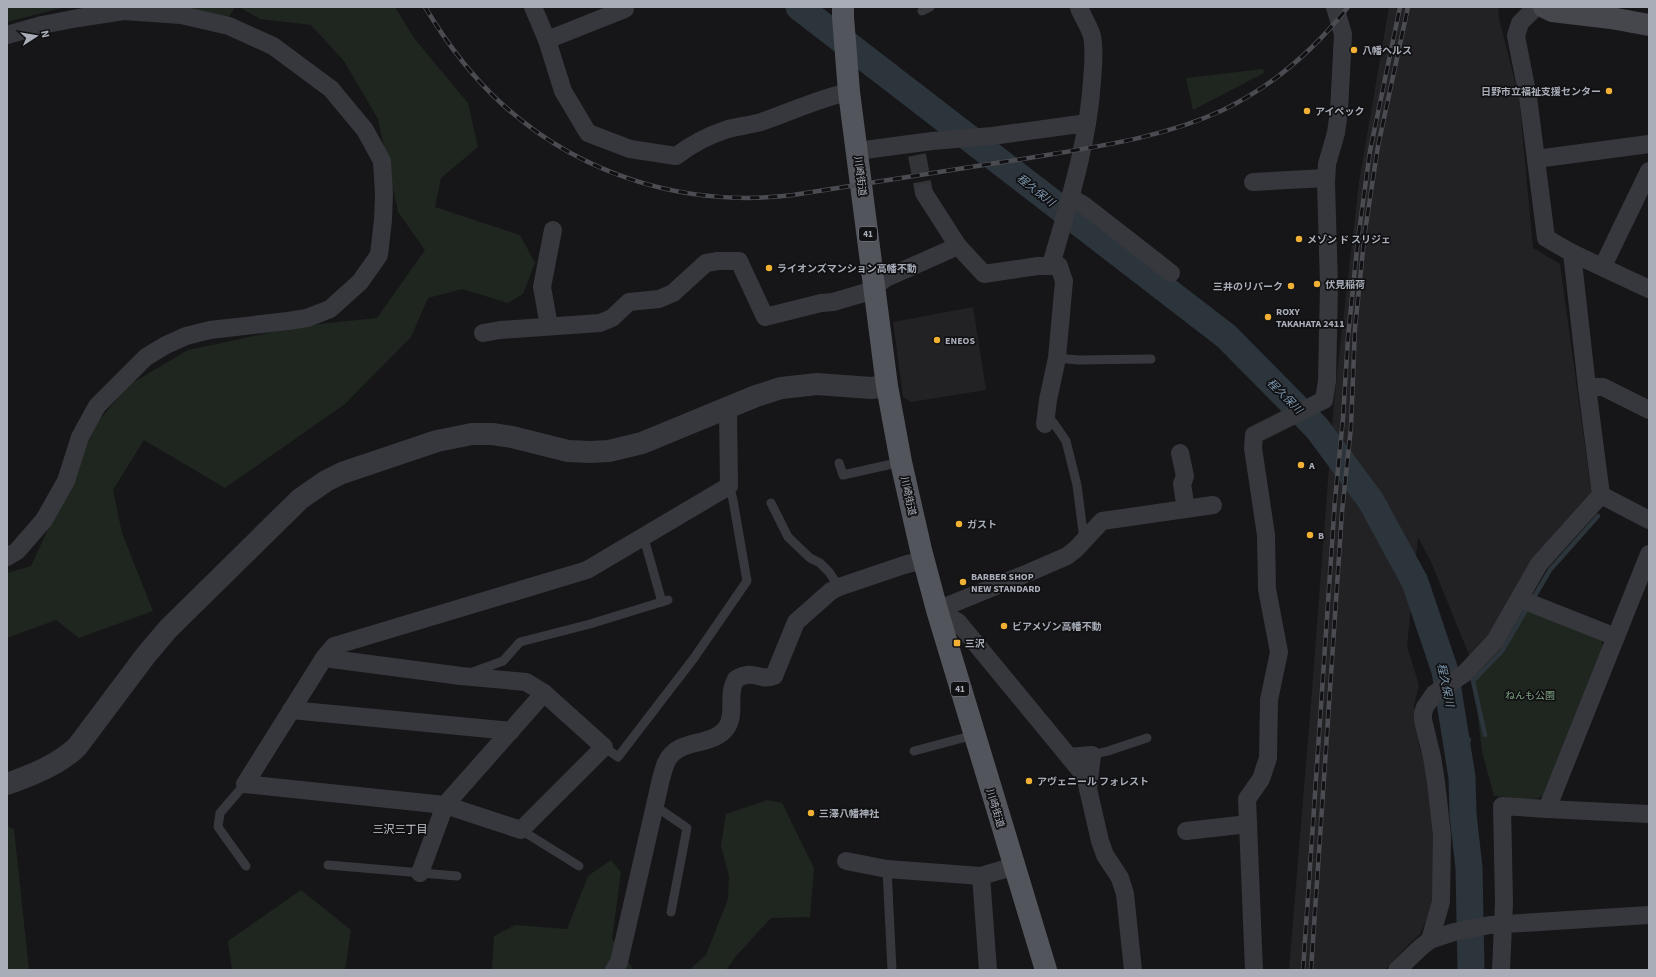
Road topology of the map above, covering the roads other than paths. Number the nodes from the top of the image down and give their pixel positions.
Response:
1 (533, 7) edge
2 (843, 7) edge
3 (1335, 7) edge
4 (1536, 7) edge
5 (1544, 7) edge
6 (1079, 8) dead end
7 (625, 9) dead end
8 (1649, 25) edge
9 (7, 36) edge
10 (547, 40) junction
11 (849, 92) junction
12 (1087, 123) junction
13 (1649, 144) edge
14 (857, 151) junction
15 (1536, 159) junction
16 (1649, 171) edge
17 (1326, 178) junction
18 (1254, 182) dead end
19 (924, 193) tunnel mouth
20 (1070, 197) junction
21 (553, 230) dead end
22 (958, 246) junction
23 (1572, 253) junction
24 (1051, 265) junction
25 (1603, 266) junction
26 (1171, 273) dead end
27 (875, 286) junction
28 (1649, 289) edge
29 (549, 326) junction
30 (483, 333) dead end
31 (1057, 358) junction
32 (1151, 358) dead end
33 (887, 386) junction
34 (1587, 387) junction
35 (728, 407) junction
36 (1649, 410) edge
37 (1049, 423) joint
38 (1180, 453) dead end
39 (902, 462) junction
40 (839, 463) dead end
41 (729, 486) junction
42 (1601, 495) junction
43 (771, 503) dead end
44 (1213, 505) dead end
45 (1186, 509) junction
46 (1649, 520) edge
47 (643, 535) junction
48 (1084, 540) junction
49 (1649, 554) edge
50 (7, 557) edge
51 (923, 560) junction
52 (839, 587) junction
53 (1520, 599) junction
54 (937, 610) junction
55 (1616, 637) junction
56 (324, 658) junction
57 (461, 676) junction
58 (544, 693) junction
59 (291, 710) junction
60 (511, 731) junction
61 (974, 735) junction
62 (1147, 738) dead end
63 (604, 748) junction
64 (914, 752) dead end
65 (1092, 755) junction
66 (1069, 757) junction
67 (7, 784) edge
68 (245, 784) junction
69 (1088, 790) junction
70 (445, 805) junction
71 (655, 806) junction
72 (1547, 809) junction
73 (1648, 812) edge
74 (1248, 824) junction
75 (521, 830) junction
76 (1186, 830) dead end
77 (846, 861) dead end
78 (328, 865) dead end
79 (246, 866) dead end
80 (579, 866) dead end
81 (1015, 866) junction
82 (887, 869) junction
83 (420, 873) junction
84 (457, 876) dead end
85 (981, 876) junction
86 (671, 912) dead end
87 (1649, 916) edge
88 (1503, 925) junction
89 (1430, 940) junction
90 (614, 970) edge
91 (892, 970) edge
92 (988, 970) edge
93 (1046, 970) edge
94 (1133, 970) edge
95 (1254, 970) edge
96 (1397, 970) edge
97 (1500, 970) edge

1 - 10 street
2 - 11 main road, 川崎街道 / 41
3 - 17 street
4 - 15 street
5 - 8 main road
6 - 12 street
7 - 10 street
9 - 50 street
10 - 11 street
11 - 14 main road, 川崎街道 / 41
12 - 14 street
12 - 20 street
13 - 15 street
14 - 27 main road, 川崎街道 / 41
15 - 23 street
16 - 25 street
17 - 18 street
17 - 74 street
19 - 22 street
20 - 24 street
20 - 26 street
21 - 29 street
22 - 24 street
22 - 27 street
23 - 25 street
23 - 34 street
24 - 31 street
25 - 28 street
27 - 29 street
27 - 33 main road, 川崎街道 / 41
29 - 30 street
31 - 32 lane
31 - 37 street
33 - 35 street
33 - 39 main road, 川崎街道 / 41
34 - 36 street
34 - 42 street
35 - 41 street
35 - 67 street
37 - 48 lane
38 - 45 street
39 - 40 lane
39 - 51 main road, 川崎街道 / 41
41 - 47 street
41 - 63 lane
42 - 46 street
42 - 53 street
43 - 52 lane
44 - 45 street
45 - 48 street
47 - 56 street
47 - 57 lane
48 - 54 street
49 - 55 street
51 - 52 street
51 - 54 main road, 川崎街道 / 41
52 - 71 street
53 - 55 street
53 - 89 street
54 - 61 main road, 川崎街道 / 41
54 - 66 street
55 - 72 street
56 - 57 street
56 - 59 street
57 - 58 street
58 - 60 street
58 - 63 street
59 - 60 street
59 - 68 street
60 - 70 street
61 - 64 lane
61 - 81 main road, 川崎街道 / 41
62 - 65 lane
63 - 75 street
65 - 66 street
65 - 69 street
66 - 69 street
68 - 70 street
68 - 79 lane
69 - 94 street
70 - 75 street
70 - 83 street
71 - 86 lane
71 - 90 street
72 - 73 street
72 - 88 street
74 - 76 street
74 - 95 street
75 - 80 lane
77 - 82 street
78 - 83 lane
81 - 85 street
81 - 93 main road, 川崎街道 / 41
82 - 85 street
82 - 91 lane
83 - 84 lane
85 - 92 street
87 - 88 street
88 - 89 street
88 - 97 street
89 - 96 street

